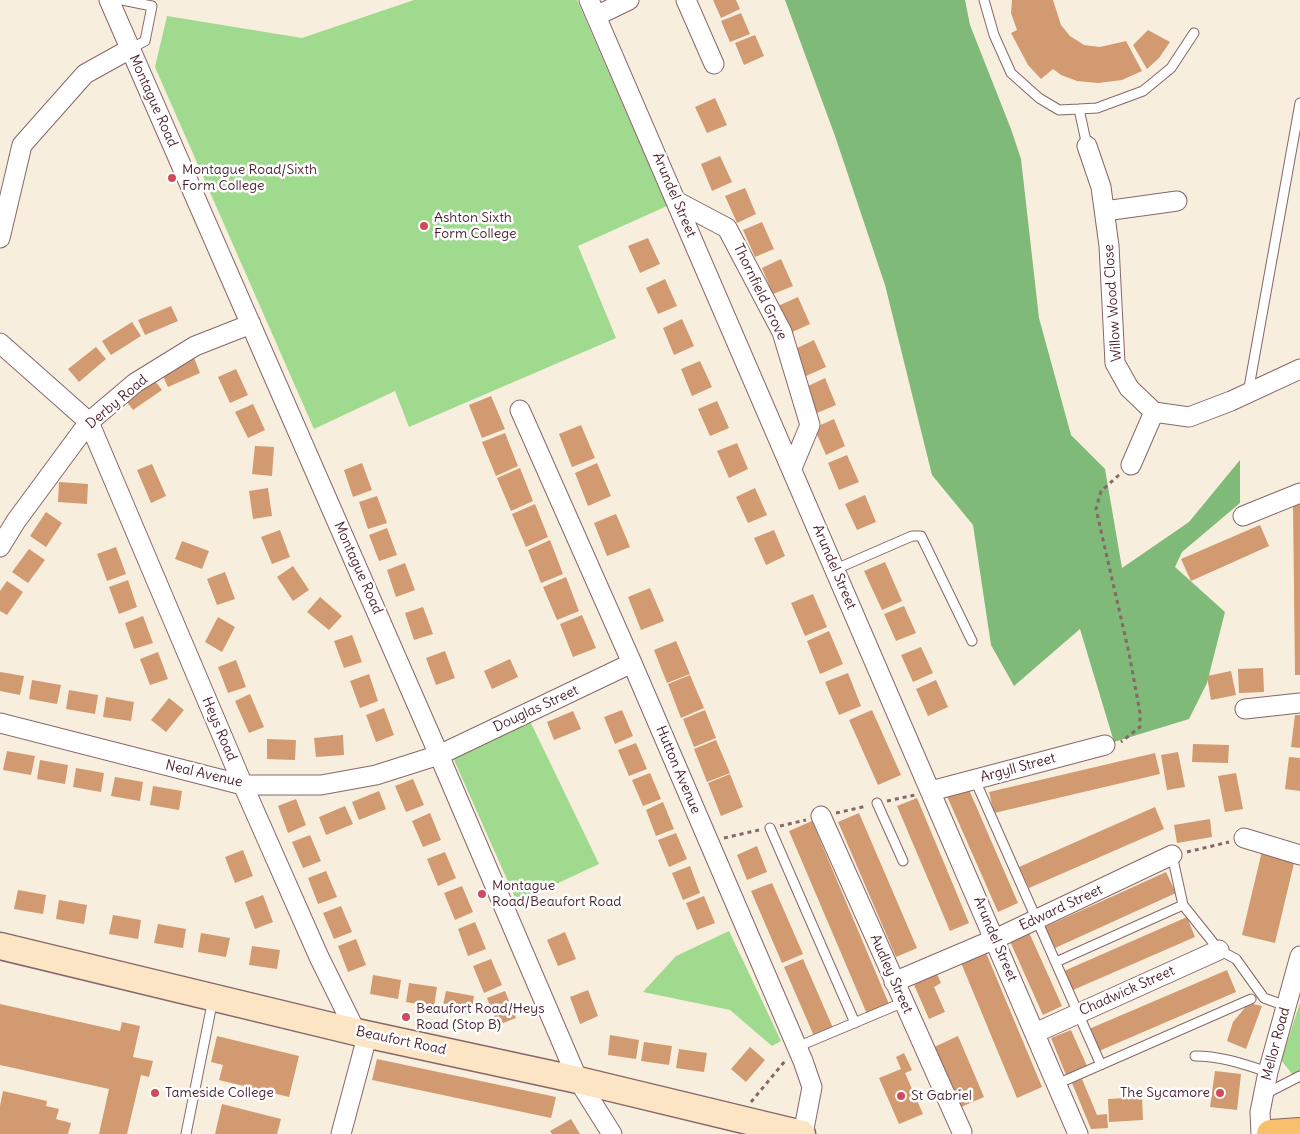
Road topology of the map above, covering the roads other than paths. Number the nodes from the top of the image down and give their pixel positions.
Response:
1 (108, 0) edge
2 (122, 0) edge
3 (628, 0) edge
4 (686, 0) edge
5 (984, 0) edge
6 (593, 8) edge
7 (1194, 33) dead end
8 (130, 49) junction
9 (714, 64) dead end
10 (1300, 102) edge
11 (1079, 109) junction
12 (1087, 146) joint
13 (676, 201) junction
14 (1177, 201) dead end
15 (1105, 211) junction
16 (0, 238) edge
17 (251, 324) junction
18 (0, 343) edge
19 (1300, 369) edge
20 (1248, 393) junction
21 (520, 410) dead end
22 (1154, 412) junction
23 (89, 422) junction
24 (1130, 465) road end
25 (792, 468) junction
26 (1300, 493) edge
27 (1243, 516) dead end
28 (0, 547) edge
29 (836, 569) junction
30 (972, 641) dead end
31 (632, 663) junction
32 (1300, 703) edge
33 (1245, 710) dead end
34 (0, 723) edge
35 (1105, 745) road end
36 (439, 755) junction
37 (975, 780) junction
38 (243, 784) junction
39 (931, 791) junction
40 (877, 803) dead end
41 (821, 816) dead end
42 (770, 828) dead end
43 (1244, 838) road end
44 (1172, 855) joint
45 (1300, 855) edge
46 (903, 861) dead end
47 (1183, 905) junction
48 (1037, 919) junction
49 (995, 939) junction
50 (0, 946) edge
51 (1218, 950) junction
52 (1300, 956) edge
53 (1056, 962) junction
54 (894, 982) junction
55 (213, 997) junction
56 (1251, 999) dead end
57 (904, 1002) junction
58 (1286, 1006) junction
59 (1078, 1014) junction
60 (855, 1023) junction
61 (362, 1033) junction
62 (1035, 1033) junction
63 (797, 1047) junction
64 (1195, 1056) dead end
65 (1101, 1065) junction
66 (1268, 1072) junction
67 (1300, 1076) edge
68 (578, 1080) junction
69 (1057, 1084) junction
70 (1263, 1095) junction
71 (962, 1132) dead end
72 (1300, 1132) edge
73 (186, 1134) edge
74 (341, 1134) edge
75 (612, 1134) edge
76 (802, 1134) edge
77 (1078, 1134) edge
78 (1261, 1134) edge
79 (1271, 1134) edge

1 - 8 street, Montague Road
2 - 8 lane
3 - 6 street
4 - 9 street
5 - 11 lane
6 - 13 street, Arundel Street
7 - 11 lane
8 - 16 street
8 - 17 street, Montague Road
10 - 20 lane
11 - 12 lane
12 - 15 street, Willow Wood Close
13 - 25 street, Arundel Street
13 - 25 street, Thornfield Grove
14 - 15 street
15 - 22 street, Willow Wood Close
17 - 23 street, Derby Road
17 - 36 street, Montague Road
18 - 23 street
19 - 20 street
20 - 22 street
21 - 31 street, Hutton Avenue
22 - 24 street
23 - 28 street, Derby Road
23 - 38 street, Heys Road
25 - 29 street, Arundel Street
26 - 27 street
29 - 30 lane
29 - 39 street, Arundel Street
31 - 36 street, Douglas Street
31 - 63 street, Hutton Avenue
32 - 33 street
34 - 38 street, Neal Avenue
35 - 37 street, Argyll Street
36 - 38 street, Neal Avenue
36 - 68 street, Montague Road
37 - 39 street, Argyll Street
37 - 48 lane
38 - 61 street, Heys Road
39 - 49 street, Arundel Street
40 - 46 lane
41 - 54 street, Audley Street
42 - 60 lane
43 - 45 street
44 - 47 lane
44 - 48 street, Edward Street
47 - 51 lane
47 - 53 lane
48 - 49 street, Edward Street
48 - 53 lane
49 - 54 street, Edward Street
49 - 62 street, Arundel Street
50 - 55 street, Beaufort Road
51 - 58 lane
51 - 59 street, Chadwick Street
52 - 58 street, Mellor Road
53 - 59 lane
54 - 57 street, Audley Street
55 - 61 street, Beaufort Road
55 - 73 lane
56 - 65 lane
57 - 60 lane
57 - 71 street, Audley Street
58 - 66 street, Mellor Road
59 - 62 street, Chadwick Street
59 - 65 lane
60 - 63 lane
61 - 68 street, Beaufort Road
61 - 74 street
62 - 69 street, Arundel Street
63 - 76 street, Hutton Avenue
64 - 66 lane
65 - 69 lane
66 - 70 street, Mellor Road
67 - 70 lane
68 - 75 street, Montague Road
68 - 76 street, Beaufort Road
69 - 77 street, Arundel Street
70 - 78 street, Mellor Road
72 - 79 highway

